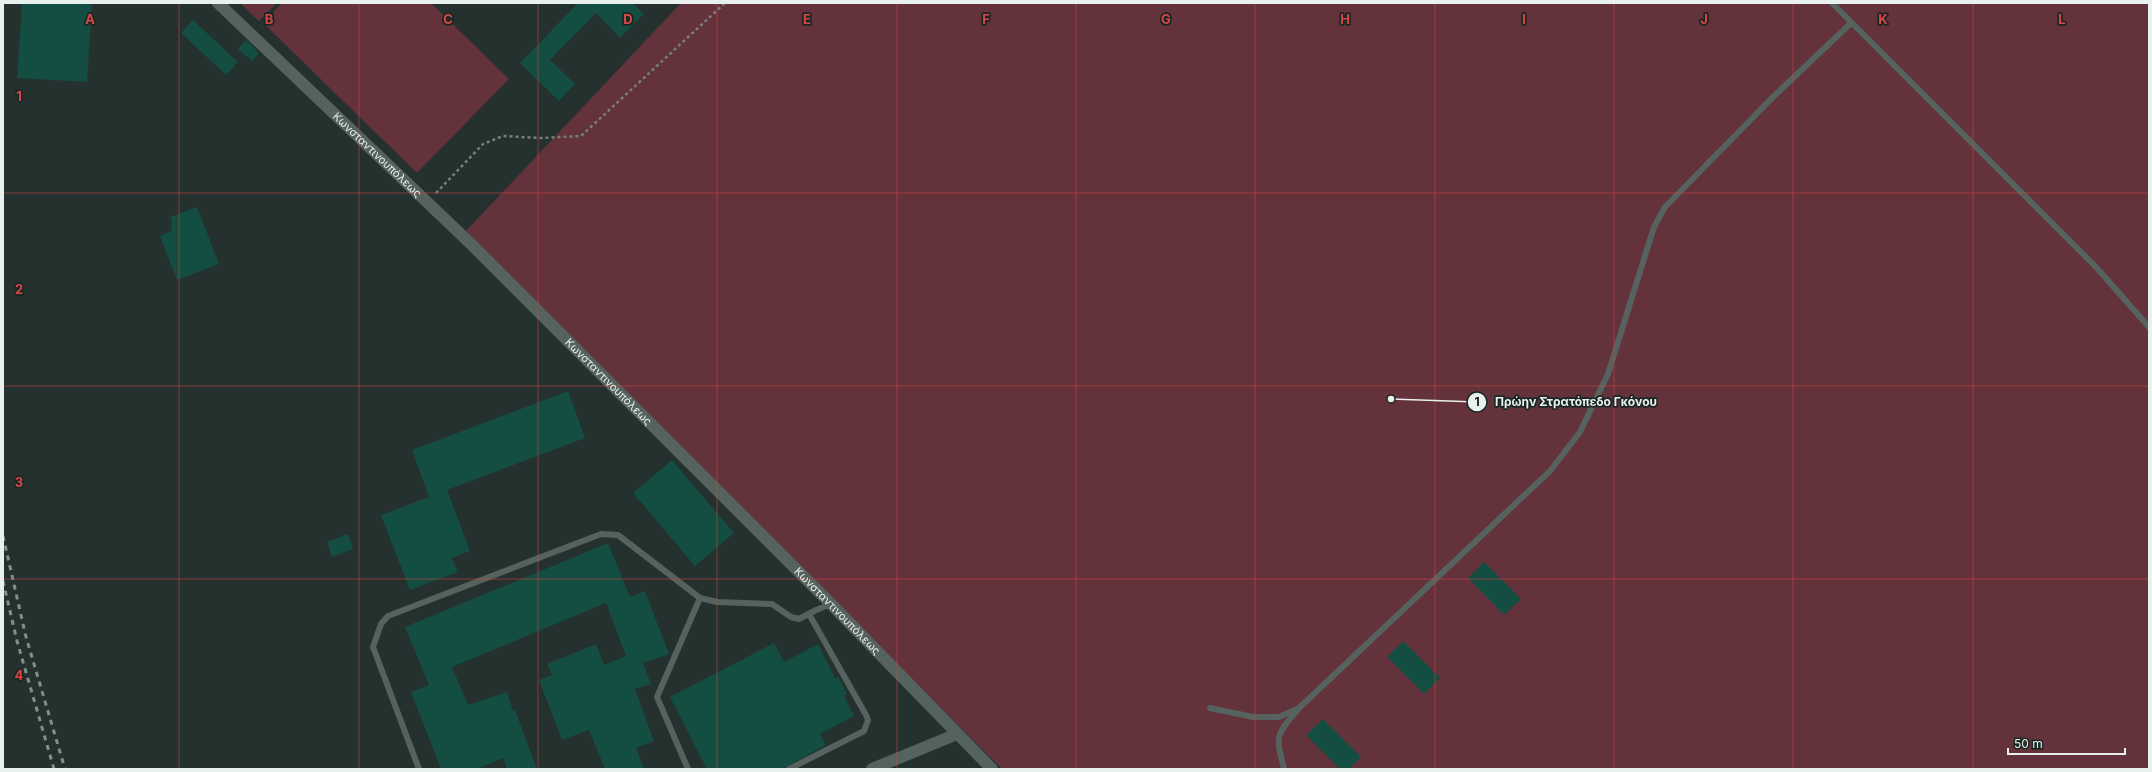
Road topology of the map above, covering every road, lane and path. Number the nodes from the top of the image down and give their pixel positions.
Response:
1 (218, 3) edge
2 (725, 3) edge
3 (1832, 3) edge
4 (1851, 22) junction
5 (427, 202) junction
6 (2149, 327) edge
7 (700, 598) junction
8 (831, 604) junction
9 (809, 614) junction
10 (1210, 708) dead end
11 (1299, 708) junction
12 (957, 734) junction
13 (419, 769) edge
14 (688, 769) edge
15 (789, 769) edge
16 (872, 769) edge
17 (992, 769) edge
18 (1284, 769) edge

1 - 5 street, Κωνσταντινουπόλεως
2 - 5 path
3 - 4 lane
4 - 6 lane
4 - 11 lane
5 - 8 street, Κωνσταντινουπόλεως
7 - 9 lane
7 - 13 lane
7 - 14 lane
8 - 9 lane
8 - 12 street, Κωνσταντινουπόλεως
9 - 15 lane
10 - 11 lane
11 - 18 lane
12 - 16 street
12 - 17 street, Κωνσταντινουπόλεως

